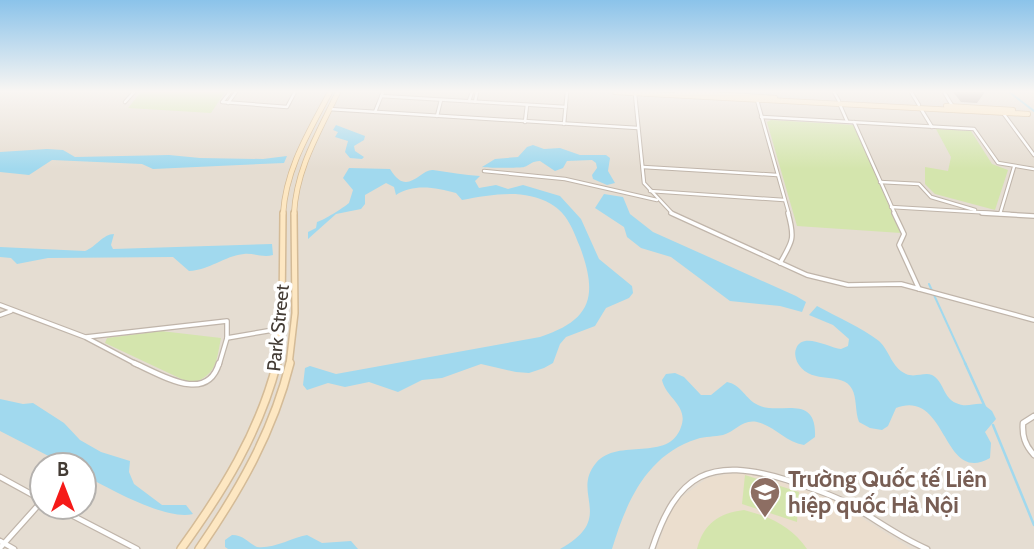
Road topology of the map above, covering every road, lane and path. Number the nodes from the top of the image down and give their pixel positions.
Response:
1 (761, 117) edge
2 (317, 118) edge
3 (325, 118) edge
4 (448, 118) edge
5 (526, 118) edge
6 (564, 118) edge
7 (637, 118) edge
8 (774, 118) edge
9 (845, 118) edge
10 (926, 118) edge
11 (1006, 118) edge
12 (847, 121) junction
13 (525, 122) junction
14 (854, 122) junction
15 (564, 124) junction
16 (932, 127) junction
17 (638, 128) junction
18 (1034, 155) edge
19 (642, 167) junction
20 (1014, 167) junction
21 (1034, 169) edge
22 (484, 171) dead end
23 (777, 175) junction
24 (880, 182) junction
25 (650, 191) junction
26 (657, 200) junction
27 (784, 200) junction
28 (891, 206) junction
29 (983, 213) junction
30 (1000, 214) junction
31 (1034, 216) edge
32 (780, 263) junction
33 (919, 289) junction
34 (295, 295) junction
35 (283, 297) junction
36 (0, 305) edge
37 (12, 311) junction
38 (0, 315) edge
39 (1034, 320) edge
40 (281, 328) junction
41 (85, 337) junction
42 (227, 338) junction
43 (1034, 416) edge
44 (246, 448) junction
45 (260, 451) junction
46 (1034, 455) edge
47 (0, 477) edge
48 (28, 492) edge
49 (28, 515) edge
50 (83, 521) edge
51 (125, 543) junction
52 (1, 544) edge
53 (14, 549) edge
54 (120, 549) edge
55 (137, 549) edge
56 (181, 549) edge
57 (199, 549) edge
58 (652, 549) edge
59 (927, 549) edge

1 - 23 street
2 - 35 street, Park Street
3 - 34 street, Park Street
4 - 13 street
5 - 13 street
6 - 15 street
7 - 17 street
8 - 12 street
9 - 12 street
10 - 16 street
11 - 18 street
12 - 14 street
13 - 15 street
14 - 16 street
14 - 24 street
15 - 17 street
16 - 20 street
17 - 19 street
19 - 23 street
19 - 25 street
20 - 21 street
20 - 30 street
22 - 26 street
23 - 27 street
24 - 28 street
24 - 29 street
25 - 26 street
25 - 27 street
26 - 32 street
27 - 32 street
28 - 29 street
28 - 33 street
29 - 30 street
30 - 31 street
32 - 33 street
33 - 39 street
34 - 35 street
34 - 45 street, Park Street
35 - 40 street, Park Street
36 - 37 street
37 - 38 street
37 - 41 street
40 - 42 street
40 - 44 street, Park Street
41 - 42 street
41 - 42 street
43 - 46 street
44 - 45 street
44 - 56 street, Park Street
45 - 57 street, Park Street
47 - 48 street
49 - 52 street
50 - 51 street
51 - 54 street
51 - 55 street
52 - 53 street
58 - 59 street

